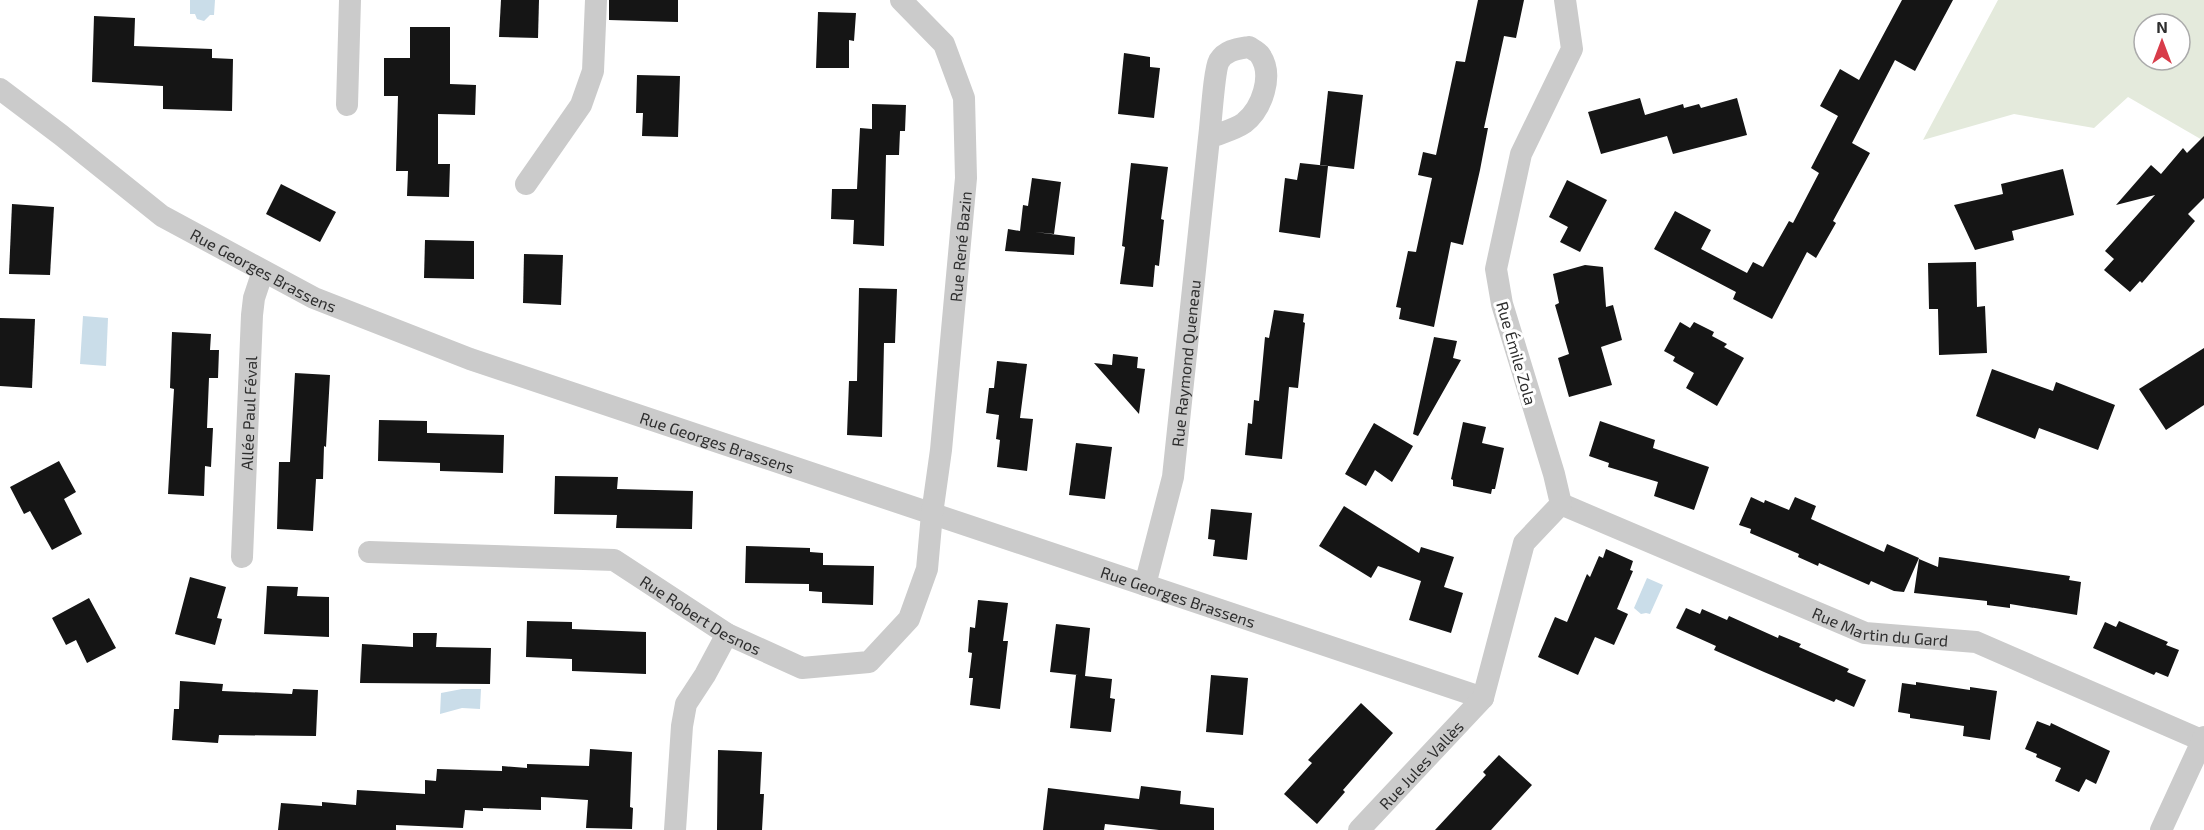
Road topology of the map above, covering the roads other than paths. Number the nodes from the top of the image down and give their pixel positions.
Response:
1 (350, 0) edge
2 (596, 0) edge
3 (901, 0) edge
4 (1565, 0) edge
5 (0, 89) edge
6 (347, 105) dead end
7 (1209, 138) dead end
8 (526, 184) dead end
9 (263, 271) junction
10 (1561, 504) junction
11 (932, 514) junction
12 (369, 552) dead end
13 (242, 557) dead end
14 (1145, 585) junction
15 (727, 634) junction
16 (1483, 698) junction
17 (2203, 739) edge
18 (675, 830) edge
19 (1359, 830) edge
20 (2161, 830) edge

1 - 6 street
2 - 8 street
3 - 11 street, Rue René Bazin
4 - 10 street, Rue Émile Zola
5 - 9 street, Rue Georges Brassens
7 - 14 street, Rue Raymond Queneau
9 - 11 street, Rue Georges Brassens
9 - 13 street, Allée Paul Féval
10 - 16 street
10 - 17 street, Rue Martin du Gard
11 - 14 street, Rue Georges Brassens
11 - 15 street, Rue Robert Desnos
12 - 15 street, Rue Robert Desnos
14 - 16 street, Rue Georges Brassens
15 - 18 street
16 - 19 street, Rue Jules Vallès
17 - 20 street

